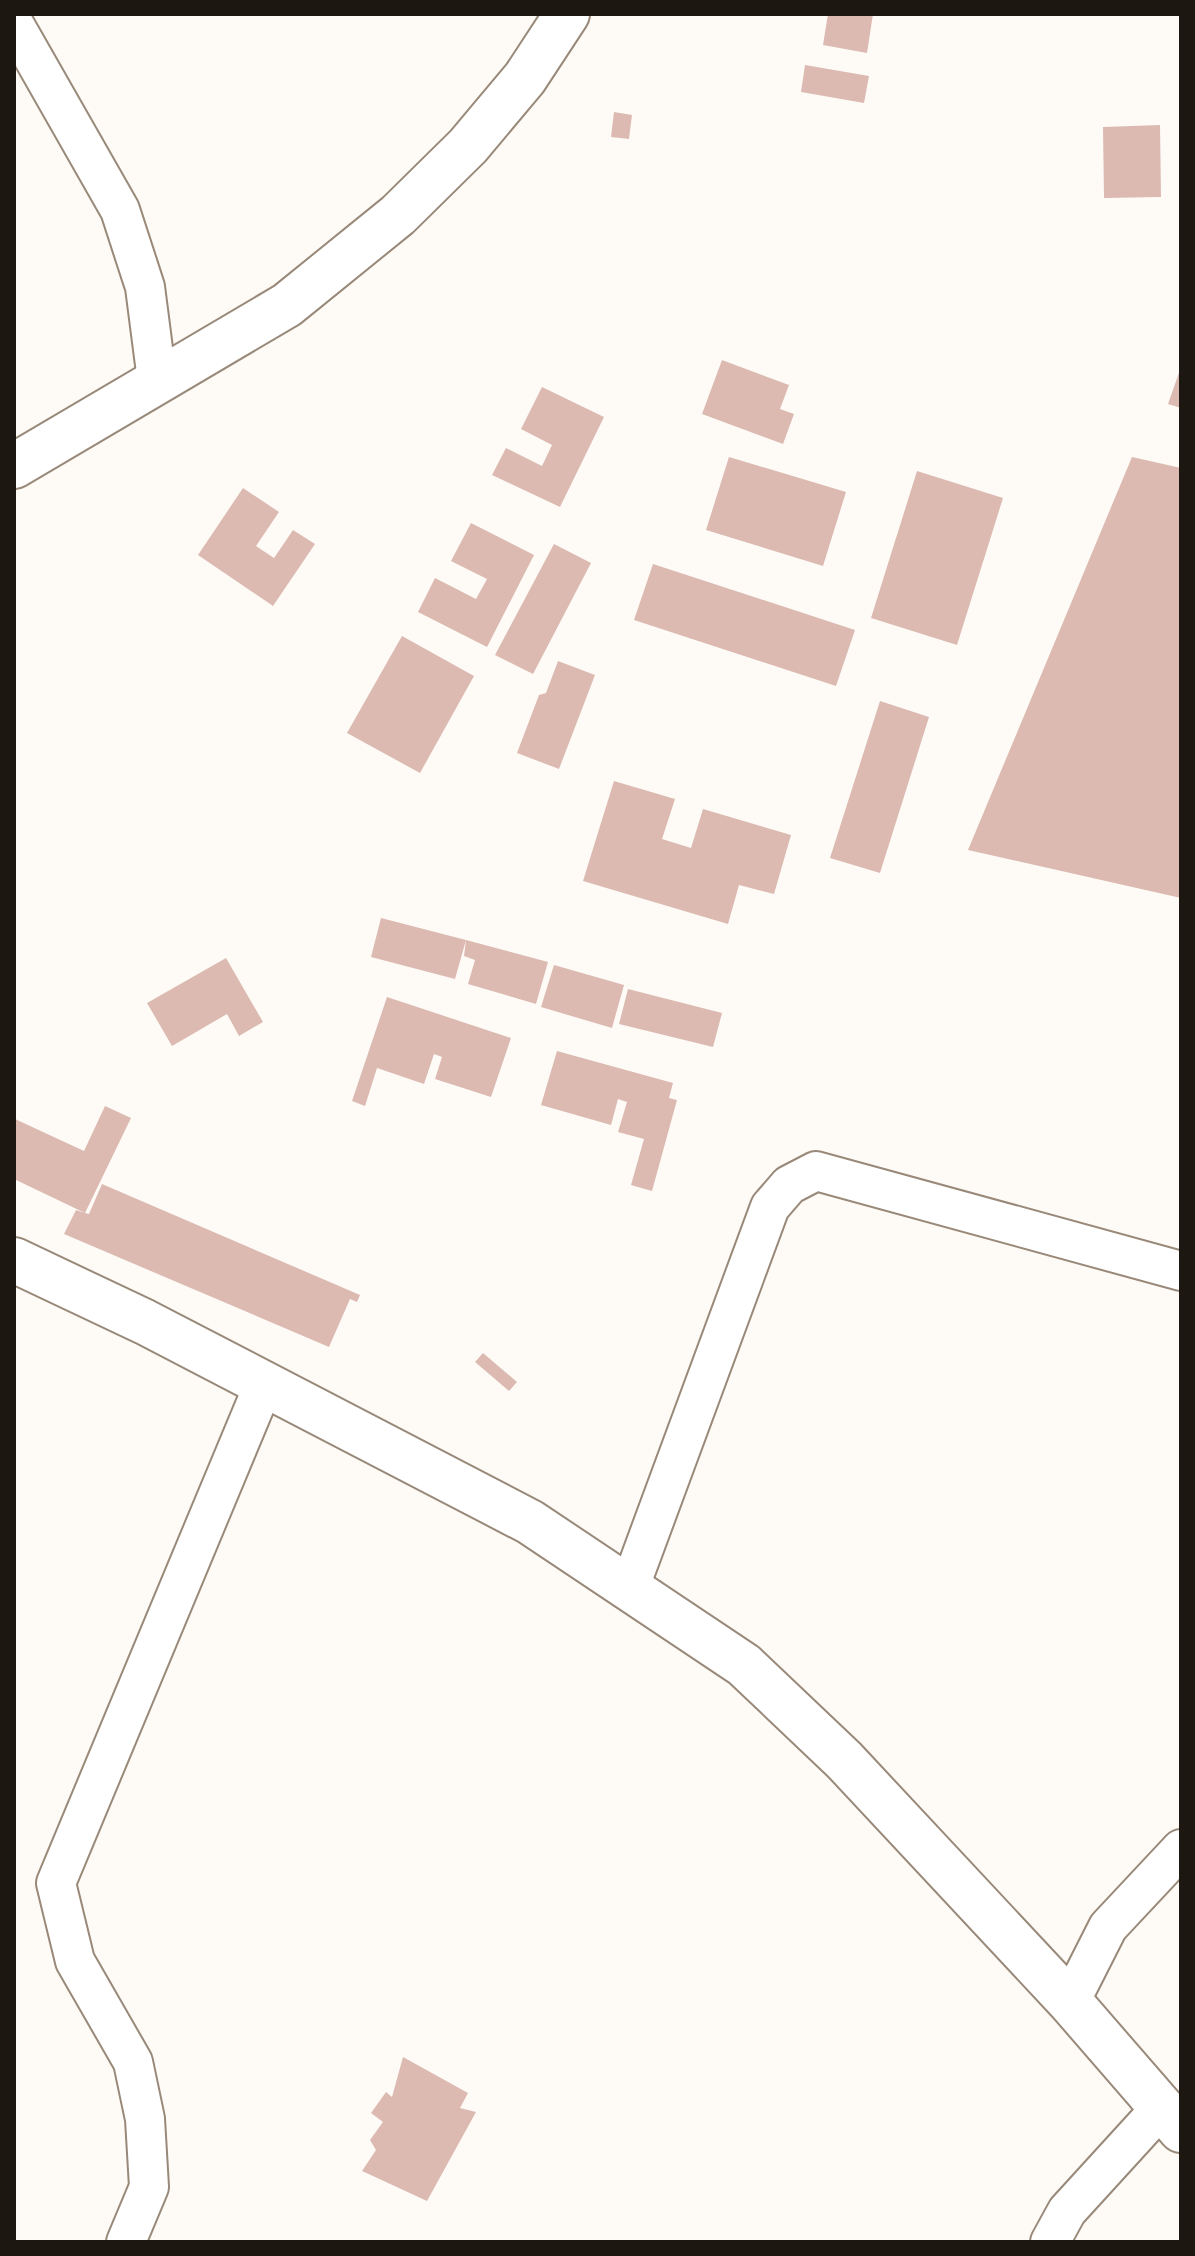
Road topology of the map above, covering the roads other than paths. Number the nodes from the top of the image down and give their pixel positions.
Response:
1 (567, 14) edge
2 (14, 24) edge
3 (157, 380) junction
4 (14, 466) edge
5 (14, 1260) edge
6 (1181, 1271) edge
7 (264, 1384) junction
8 (629, 1589) junction
9 (1181, 1849) edge
10 (1070, 2002) junction
11 (1171, 2119) edge
12 (126, 2242) edge
13 (1050, 2242) edge

1 - 3 street
2 - 3 street
3 - 4 street
5 - 7 street
6 - 8 street
7 - 8 street
7 - 12 street
8 - 10 street
9 - 10 street
10 - 11 street
11 - 13 street

